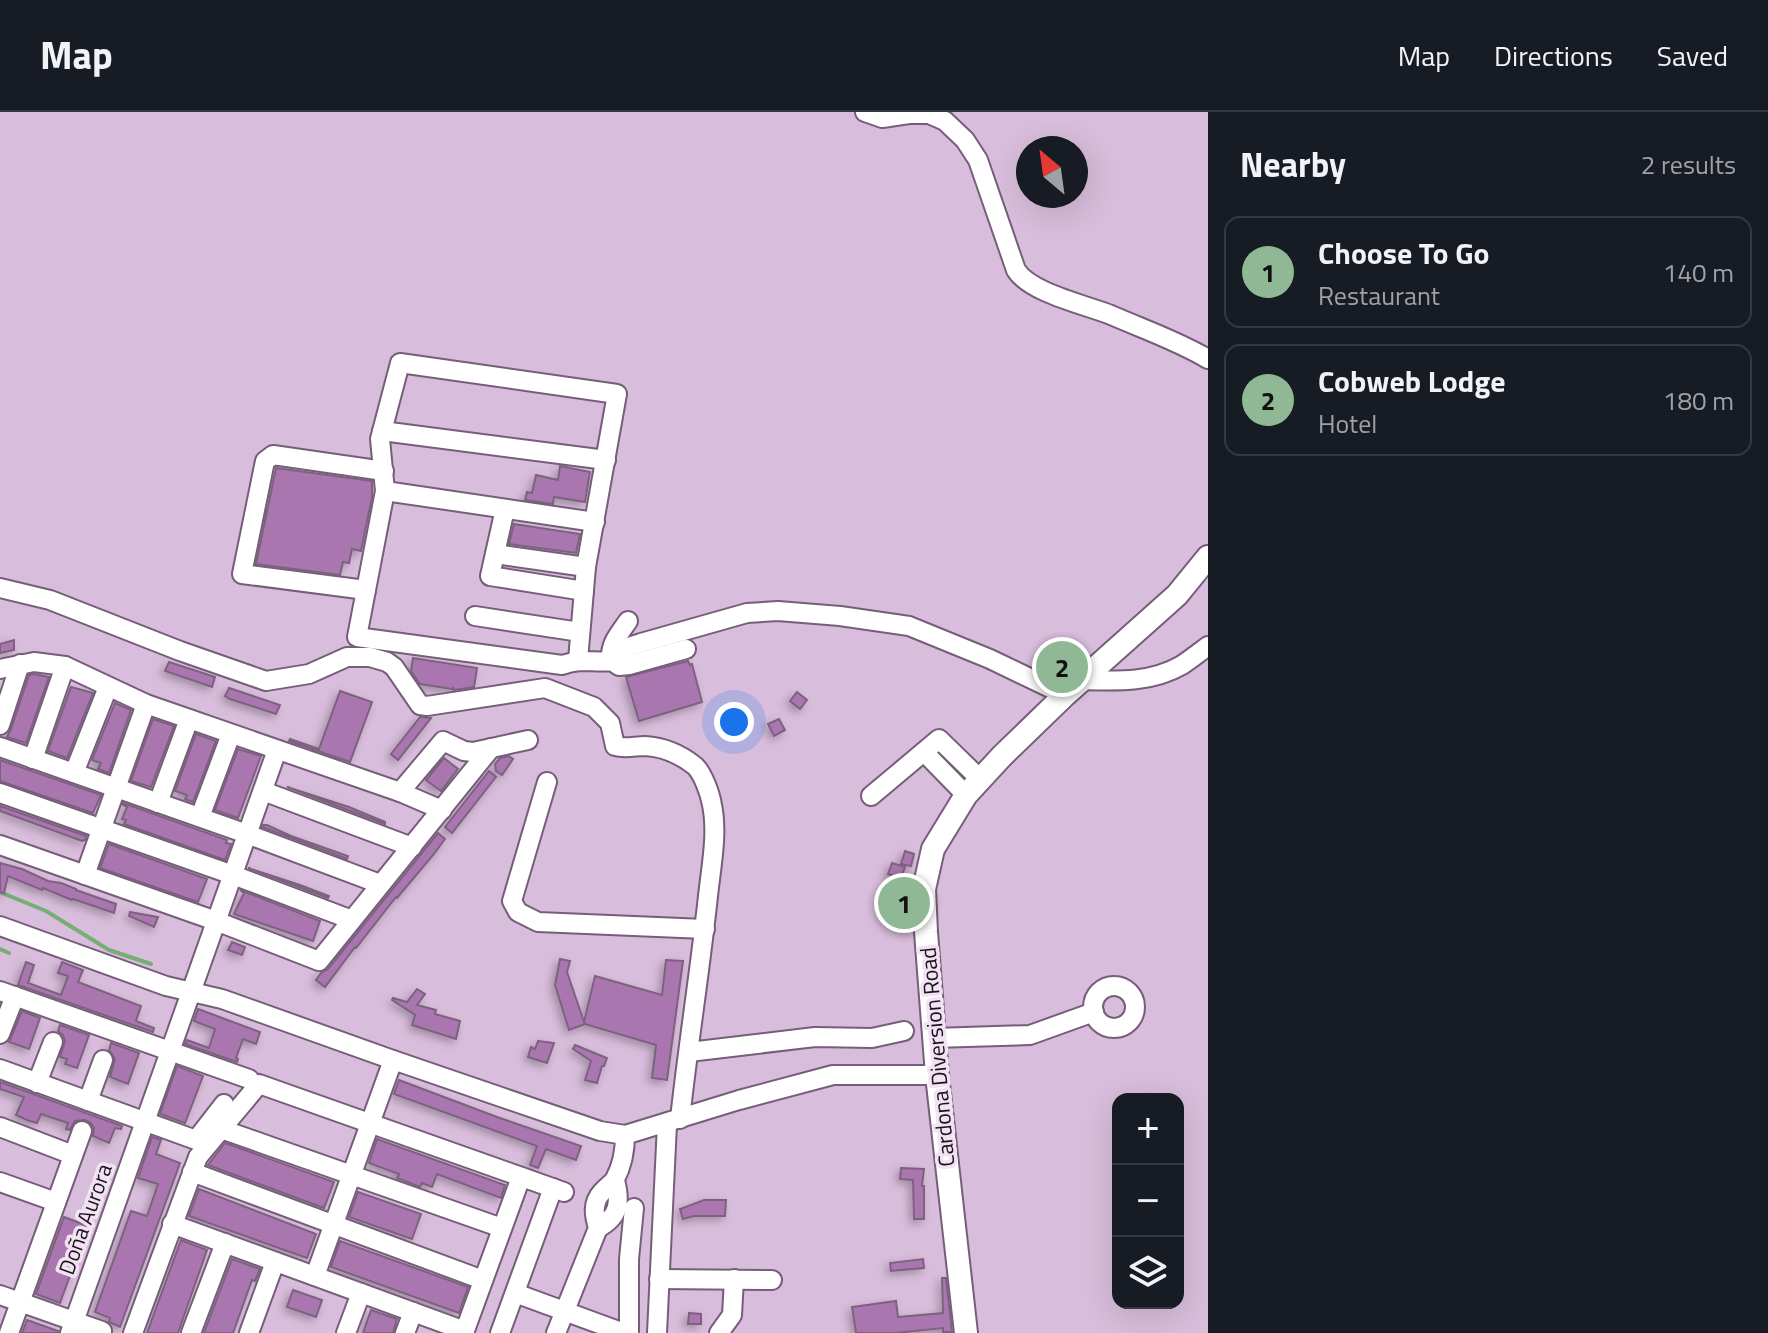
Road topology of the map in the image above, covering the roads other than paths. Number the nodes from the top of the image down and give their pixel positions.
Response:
1 (865, 112) edge
2 (1208, 359) edge
3 (382, 431) junction
4 (606, 460) junction
5 (384, 471) junction
6 (385, 491) junction
7 (505, 509) junction
8 (595, 522) junction
9 (495, 554) junction
10 (1208, 557) edge
11 (586, 567) junction
12 (0, 588) edge
13 (366, 590) junction
14 (584, 591) junction
15 (475, 616) dead end
16 (628, 621) dead end
17 (580, 632) junction
18 (1208, 646) edge
19 (686, 649) dead end
20 (578, 660) junction
21 (612, 661) junction
22 (20, 664) junction
23 (65, 666) junction
24 (0, 669) edge
25 (108, 687) junction
26 (1074, 688) junction
27 (146, 704) junction
28 (189, 719) junction
29 (0, 725) edge
30 (231, 734) junction
31 (528, 740) dead end
32 (0, 747) edge
33 (491, 748) junction
34 (277, 750) junction
35 (33, 759) junction
36 (74, 773) junction
37 (547, 782) dead end
38 (973, 787) junction
39 (116, 788) junction
40 (263, 791) junction
41 (400, 792) junction
42 (0, 793) edge
43 (871, 796) dead end
44 (158, 803) junction
45 (442, 810) junction
46 (200, 817) junction
47 (101, 829) junction
48 (247, 834) junction
49 (0, 845) edge
50 (412, 847) junction
51 (85, 875) junction
52 (233, 875) junction
53 (380, 884) junction
54 (352, 920) junction
55 (216, 921) junction
56 (0, 926) edge
57 (705, 929) junction
58 (191, 991) junction
59 (7, 994) edge
60 (1094, 1012) dead end
61 (904, 1031) dead end
62 (0, 1034) edge
63 (934, 1038) junction
64 (53, 1042) dead end
65 (171, 1052) junction
66 (689, 1052) junction
67 (103, 1060) dead end
68 (393, 1060) junction
69 (0, 1069) edge
70 (937, 1075) junction
71 (249, 1079) dead end
72 (37, 1083) junction
73 (88, 1101) junction
74 (224, 1104) dead end
75 (146, 1122) junction
76 (673, 1122) junction
77 (370, 1123) junction
78 (0, 1127) edge
79 (221, 1129) junction
80 (82, 1131) dead end
81 (625, 1135) junction
82 (73, 1155) junction
83 (192, 1172) junction
84 (351, 1176) junction
85 (521, 1177) junction
86 (2, 1189) edge
87 (56, 1202) junction
88 (634, 1208) dead end
89 (172, 1224) junction
90 (333, 1226) junction
91 (502, 1228) junction
92 (225, 1243) junction
93 (275, 1262) junction
94 (315, 1276) junction
95 (659, 1279) junction
96 (734, 1279) junction
97 (483, 1280) junction
98 (772, 1280) dead end
99 (361, 1293) junction
100 (515, 1293) junction
101 (0, 1295) edge
102 (20, 1302) junction
103 (564, 1311) junction
104 (413, 1312) junction
105 (72, 1327) edge
106 (104, 1332) edge
107 (464, 1332) edge
108 (9, 1333) edge
109 (133, 1333) edge
110 (191, 1333) edge
111 (249, 1333) edge
112 (346, 1333) edge
113 (405, 1333) edge
114 (500, 1333) edge
115 (556, 1333) edge
116 (627, 1333) edge
117 (657, 1333) edge
118 (719, 1333) edge
119 (966, 1333) edge

1 - 2 street
3 - 4 street
3 - 4 street
3 - 5 street
4 - 8 street
5 - 6 street
5 - 13 street
6 - 7 street
6 - 13 street
7 - 8 street
7 - 9 street
8 - 11 street
9 - 11 street
9 - 14 street
10 - 26 main road, Cardona Diversion Road
11 - 14 street
12 - 57 street
13 - 20 street
14 - 17 street
15 - 17 street
16 - 21 street
17 - 20 street
18 - 26 street
19 - 21 street
20 - 21 street
21 - 26 street
22 - 23 street
22 - 24 street
22 - 29 street
23 - 25 street
23 - 35 street
25 - 27 street
25 - 36 street
26 - 38 main road, Cardona Diversion Road
27 - 28 street
27 - 39 street
28 - 30 street
28 - 44 street
30 - 34 street
30 - 46 street
31 - 33 street
32 - 35 street
33 - 41 street
33 - 45 street
34 - 40 street, Doña Aurora
34 - 41 street
35 - 36 street
36 - 39 street
37 - 57 street
38 - 43 street
38 - 63 main road, Cardona Diversion Road
39 - 44 street
39 - 47 street
40 - 48 street, Doña Aurora
40 - 50 street
41 - 45 street
42 - 47 street
44 - 46 street
45 - 50 street
46 - 48 street
47 - 51 street
47 - 52 street
48 - 52 street, Doña Aurora
48 - 53 street
49 - 51 street
50 - 53 street
51 - 55 street
52 - 54 street
52 - 55 street, Doña Aurora
53 - 54 street
54 - 55 street
55 - 58 street, Doña Aurora
56 - 58 street
57 - 66 street
58 - 65 street, Doña Aurora
58 - 68 street
59 - 62 street
59 - 65 street
60 - 63 street
61 - 66 street
63 - 70 main road, Cardona Diversion Road
64 - 72 street
65 - 71 street
65 - 75 street, Doña Aurora
66 - 76 street
67 - 73 street
68 - 77 street
68 - 81 street
69 - 72 street
70 - 76 street
70 - 119 main road, Cardona Diversion Road
72 - 73 street
73 - 75 street
74 - 75 street
75 - 105 street, Doña Aurora
76 - 81 street
76 - 95 street
77 - 79 street
77 - 84 street
77 - 85 street
78 - 82 street
79 - 83 street
79 - 84 street
80 - 82 street
81 - 103 street
82 - 87 street
83 - 89 street
83 - 90 street
84 - 90 street
84 - 91 street
85 - 91 street
85 - 100 street
86 - 87 street
87 - 102 street
88 - 116 street
89 - 92 street
89 - 109 street
90 - 94 street
90 - 97 street
91 - 97 street
92 - 93 street
92 - 110 street
93 - 94 street
93 - 111 street
94 - 99 street
95 - 96 street
95 - 117 street
96 - 98 street
96 - 118 street
97 - 107 street
99 - 104 street
99 - 112 street
100 - 103 street
100 - 114 street
101 - 102 street
102 - 105 street
102 - 108 street
103 - 115 street
103 - 116 street
104 - 107 street
104 - 113 street
105 - 106 street

